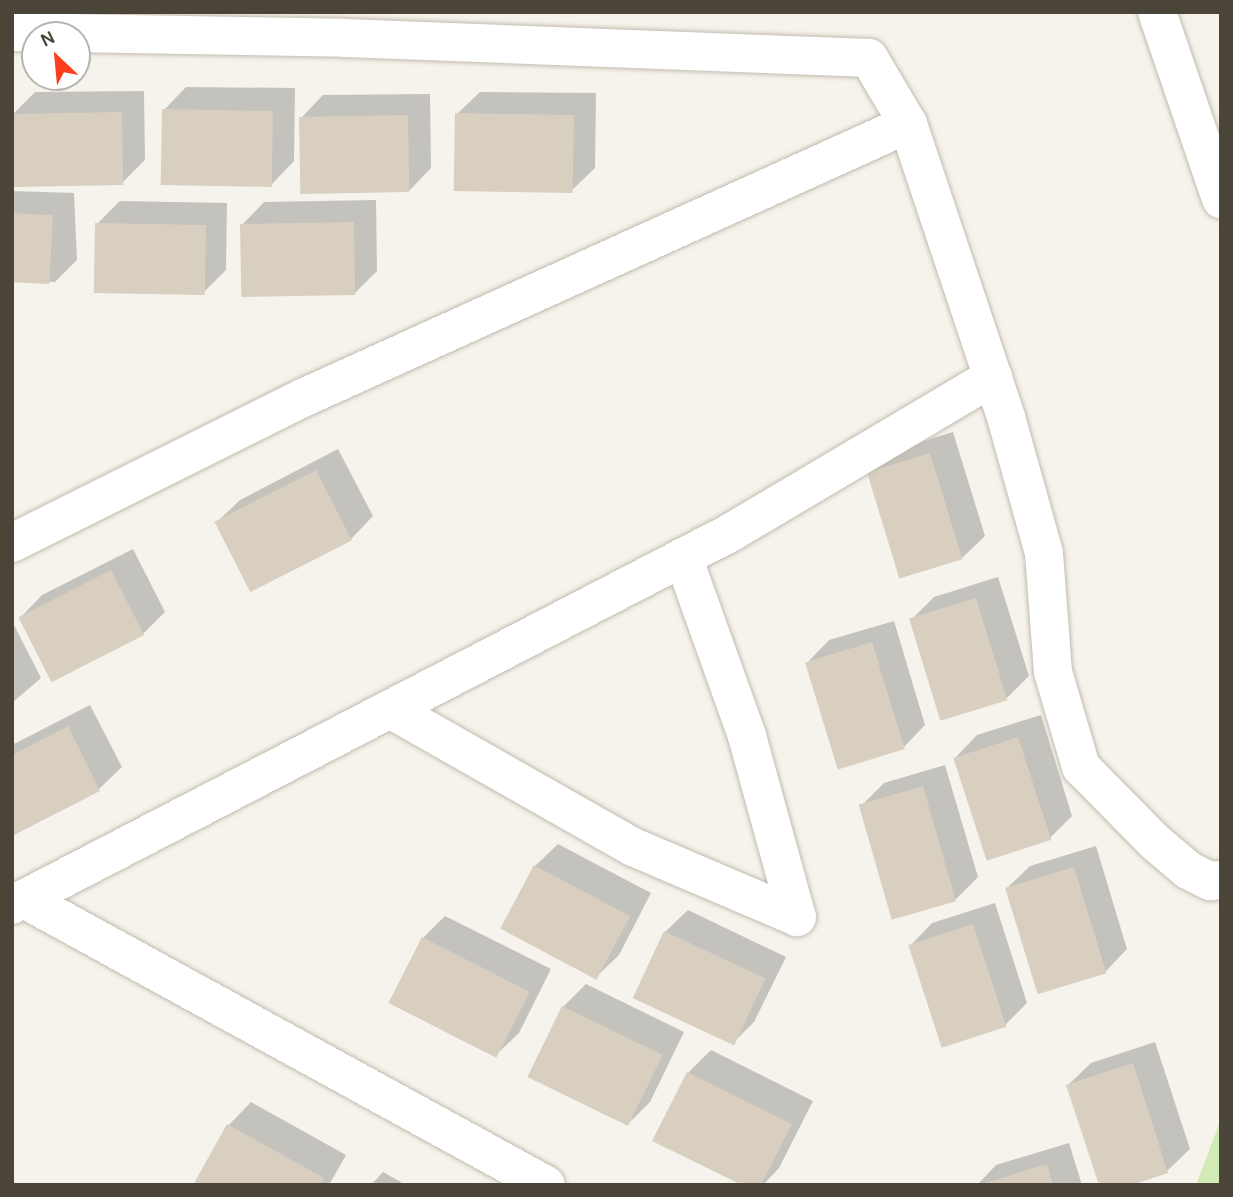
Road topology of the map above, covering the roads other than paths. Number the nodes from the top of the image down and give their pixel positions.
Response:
1 (1157, 12) edge
2 (12, 32) edge
3 (908, 124) junction
4 (1221, 199) edge
5 (993, 377) junction
6 (12, 543) edge
7 (683, 557) junction
8 (390, 709) junction
9 (1221, 880) edge
10 (18, 902) edge
11 (547, 1185) edge

1 - 4 street
2 - 3 street
3 - 5 street
3 - 6 street
5 - 7 street
5 - 9 street
7 - 8 street
7 - 8 street
8 - 10 street
10 - 11 street

